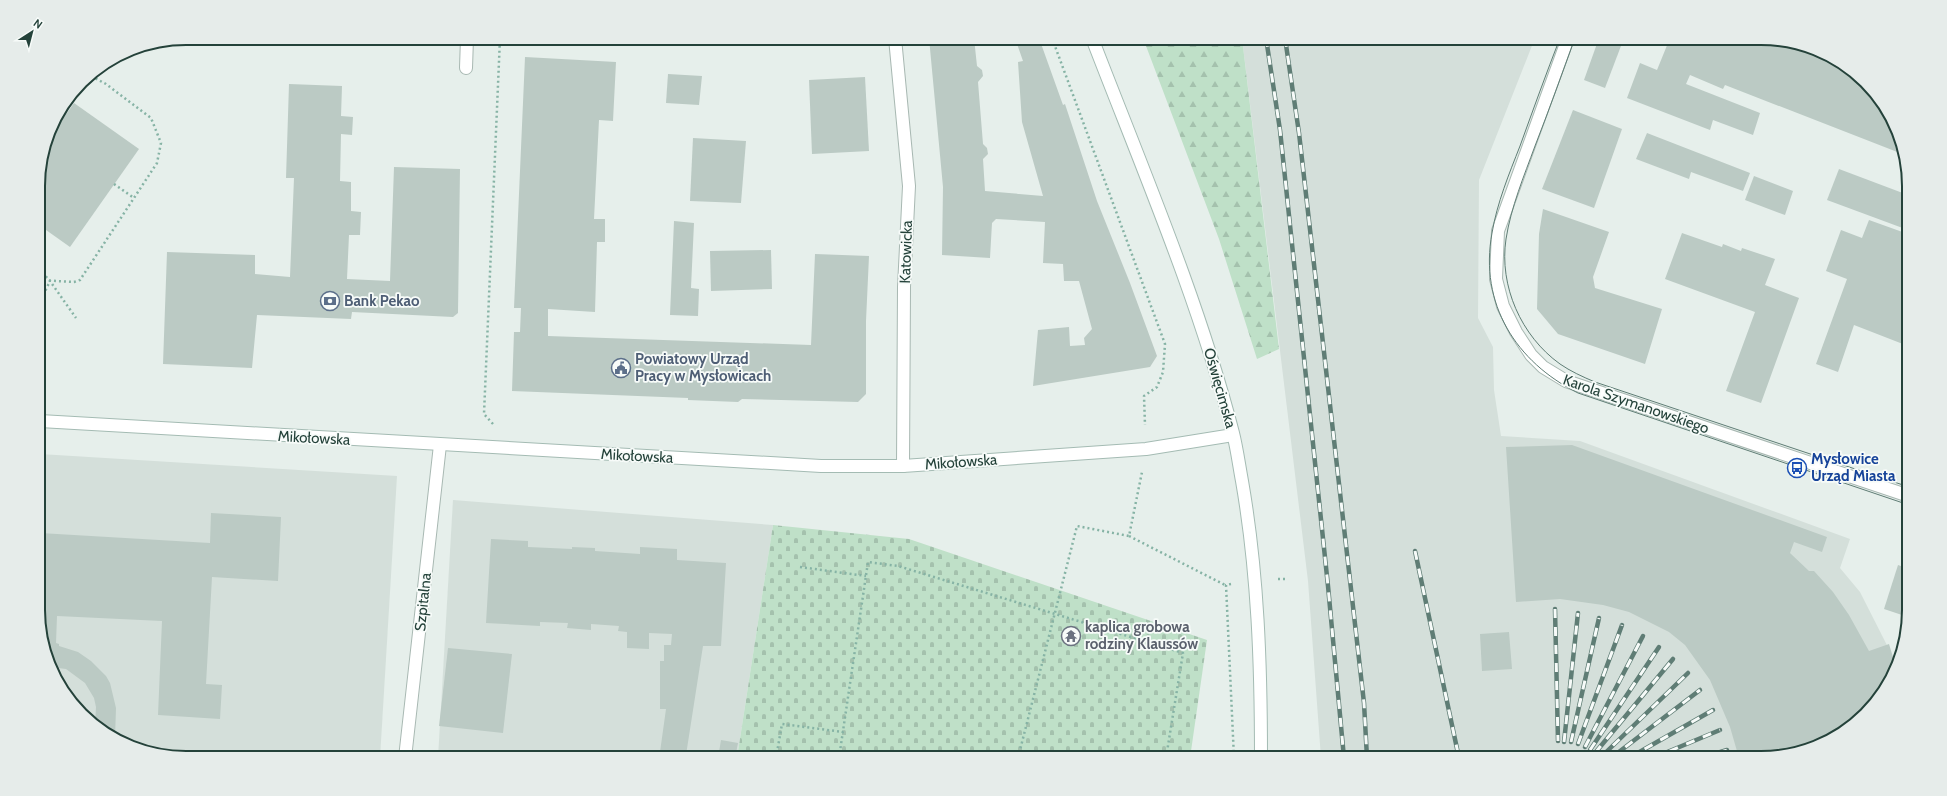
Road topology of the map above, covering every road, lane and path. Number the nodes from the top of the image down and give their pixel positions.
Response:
1 (467, 45) edge
2 (500, 45) edge
3 (897, 45) edge
4 (1055, 45) edge
5 (1095, 45) edge
6 (1565, 45) edge
7 (466, 68) dead end
8 (95, 78) edge
9 (114, 184) dead end
10 (134, 198) junction
11 (45, 275) edge
12 (45, 281) edge
13 (50, 281) junction
14 (45, 291) edge
15 (76, 318) dead end
16 (45, 422) edge
17 (1233, 435) junction
18 (440, 445) junction
19 (497, 449) junction
20 (1146, 449) junction
21 (903, 466) junction
22 (1902, 494) edge
23 (1130, 536) junction
24 (800, 567) dead end
25 (866, 576) junction
26 (1226, 585) dead end
27 (1055, 614) junction
28 (843, 732) junction
29 (406, 751) edge
30 (777, 751) edge
31 (840, 751) edge
32 (1020, 751) edge
33 (1167, 751) edge
34 (1262, 751) edge

1 - 7 street
2 - 19 path
3 - 21 street, Katowicka
4 - 20 path
5 - 17 street, Oświęcimska
6 - 22 street, Karola Szymanowskiego
8 - 10 path
9 - 10 path
10 - 13 path
11 - 13 path
12 - 13 path
13 - 14 path
13 - 15 path
16 - 18 street, Mikołowska
17 - 20 street, Mikołowska
17 - 34 street, Oświęcimska
18 - 19 street, Mikołowska
18 - 29 street, Szpitalna
19 - 21 street, Mikołowska
20 - 21 street, Mikołowska
20 - 23 path
23 - 26 path
23 - 27 path
24 - 25 path
25 - 27 path
25 - 28 path
27 - 32 path
27 - 33 path
28 - 30 path
28 - 31 path

